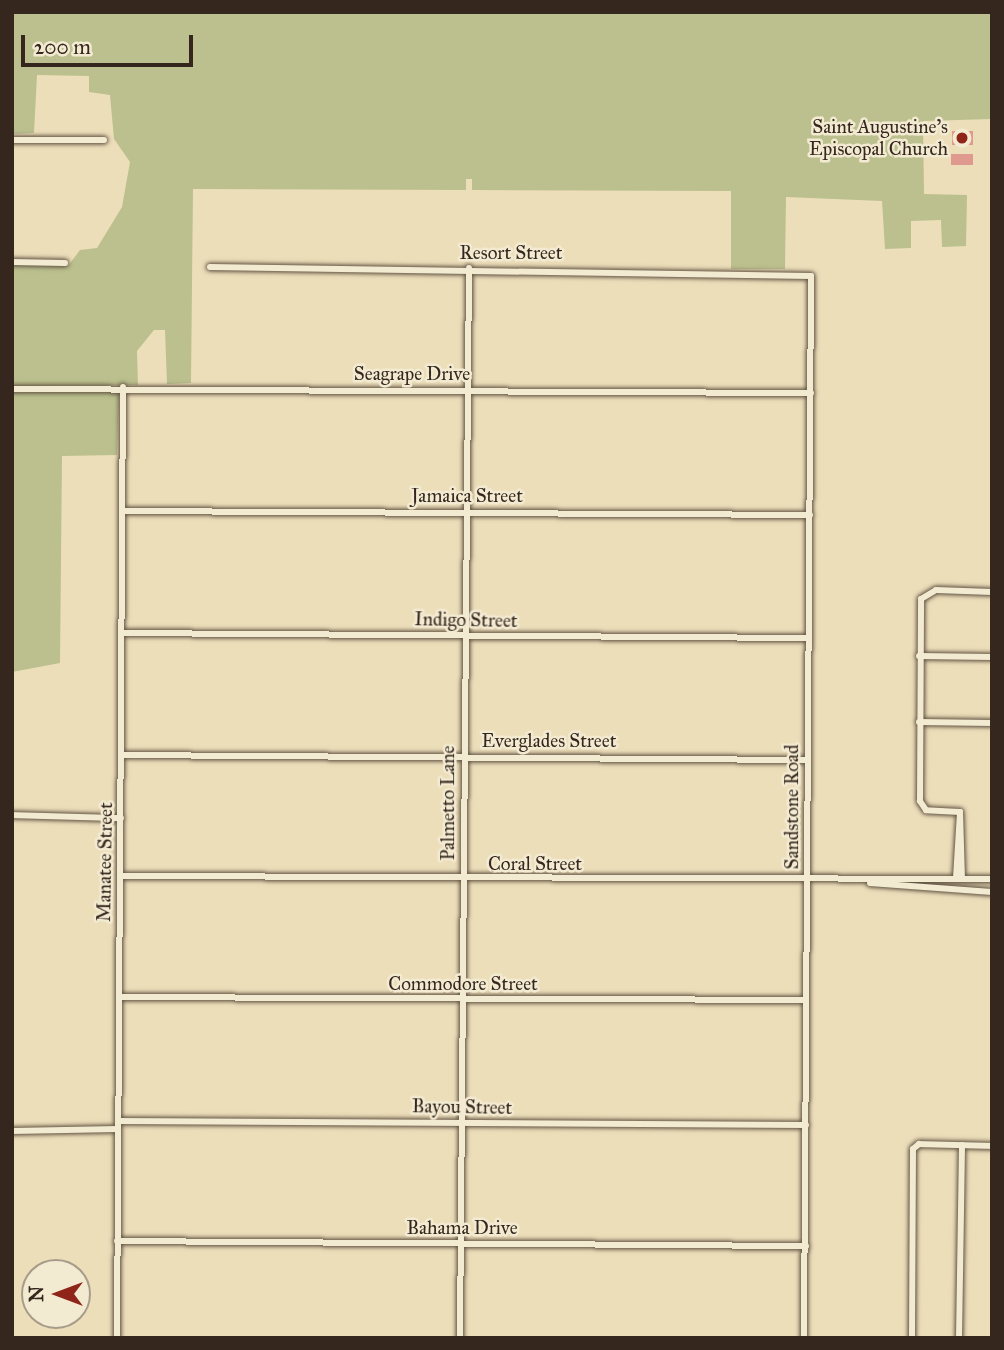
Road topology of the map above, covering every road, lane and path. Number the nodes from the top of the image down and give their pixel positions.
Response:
1 (12, 139) edge
2 (104, 140) dead end
3 (12, 261) edge
4 (65, 263) dead end
5 (210, 267) dead end
6 (469, 268) junction
7 (811, 276) joint
8 (123, 387) junction
9 (12, 389) edge
10 (468, 390) junction
11 (811, 393) junction
12 (123, 511) junction
13 (467, 512) junction
14 (810, 515) junction
15 (992, 592) edge
16 (123, 633) junction
17 (467, 636) junction
18 (809, 638) junction
19 (919, 656) junction
20 (992, 657) edge
21 (919, 722) junction
22 (992, 723) edge
23 (122, 755) junction
24 (464, 757) junction
25 (807, 760) junction
26 (12, 815) edge
27 (121, 817) junction
28 (120, 876) junction
29 (959, 878) junction
30 (463, 879) junction
31 (992, 879) edge
32 (807, 881) junction
33 (864, 882) junction
34 (992, 892) edge
35 (119, 997) junction
36 (463, 999) junction
37 (806, 1000) junction
38 (118, 1121) junction
39 (462, 1122) junction
40 (806, 1125) junction
41 (118, 1129) junction
42 (12, 1131) edge
43 (962, 1145) junction
44 (992, 1146) edge
45 (117, 1241) junction
46 (461, 1244) junction
47 (806, 1246) junction
48 (117, 1338) edge
49 (460, 1338) edge
50 (804, 1338) edge
51 (912, 1338) edge
52 (959, 1338) edge

1 - 2 street
3 - 4 street
5 - 6 street, Resort Street
6 - 7 street, Resort Street
6 - 10 street, Palmetto Lane
7 - 11 street, Sandstone Road
8 - 9 street, Seagrape Drive
8 - 10 street, Seagrape Drive
8 - 12 street, Manatee Street
10 - 11 street, Seagrape Drive
10 - 13 street, Palmetto Lane
11 - 14 street, Sandstone Road
12 - 13 street, Jamaica Street
12 - 16 street, Manatee Street
13 - 14 street, Jamaica Street
13 - 17 street, Palmetto Lane
14 - 18 street, Sandstone Road
15 - 19 street
16 - 17 street, Indigo Street
16 - 23 street, Manatee Street
17 - 18 street, Indigo Street
17 - 24 street, Palmetto Lane
18 - 25 street, Sandstone Road
19 - 20 street
19 - 21 street
21 - 22 street
21 - 29 street
23 - 24 street, Everglades Street
23 - 27 street, Manatee Street
24 - 25 street, Everglades Street
24 - 30 street, Palmetto Lane
25 - 32 street, Sandstone Road
26 - 27 street
27 - 28 street, Manatee Street
28 - 30 street, Coral Street
28 - 35 street, Manatee Street
29 - 31 street, Coral Street
29 - 33 street, Coral Street
30 - 32 street, Coral Street
30 - 36 street, Palmetto Lane
32 - 33 street, Coral Street
32 - 37 street, Sandstone Road
33 - 34 street, Coral Street
35 - 36 street, Commodore Street
35 - 38 street, Manatee Street
36 - 37 street, Commodore Street
36 - 39 street, Palmetto Lane
37 - 40 street, Sandstone Road
38 - 39 street, Bayou Street
38 - 41 street, Manatee Street
39 - 40 street, Bayou Street
39 - 46 street, Palmetto Lane
40 - 47 street, Sandstone Road
41 - 42 street
41 - 45 street, Manatee Street
43 - 44 street
43 - 51 street
43 - 52 street
45 - 46 street, Bahama Drive
45 - 48 street, Manatee Street
46 - 47 street, Bahama Drive
46 - 49 street, Palmetto Lane
47 - 50 street, Sandstone Road

